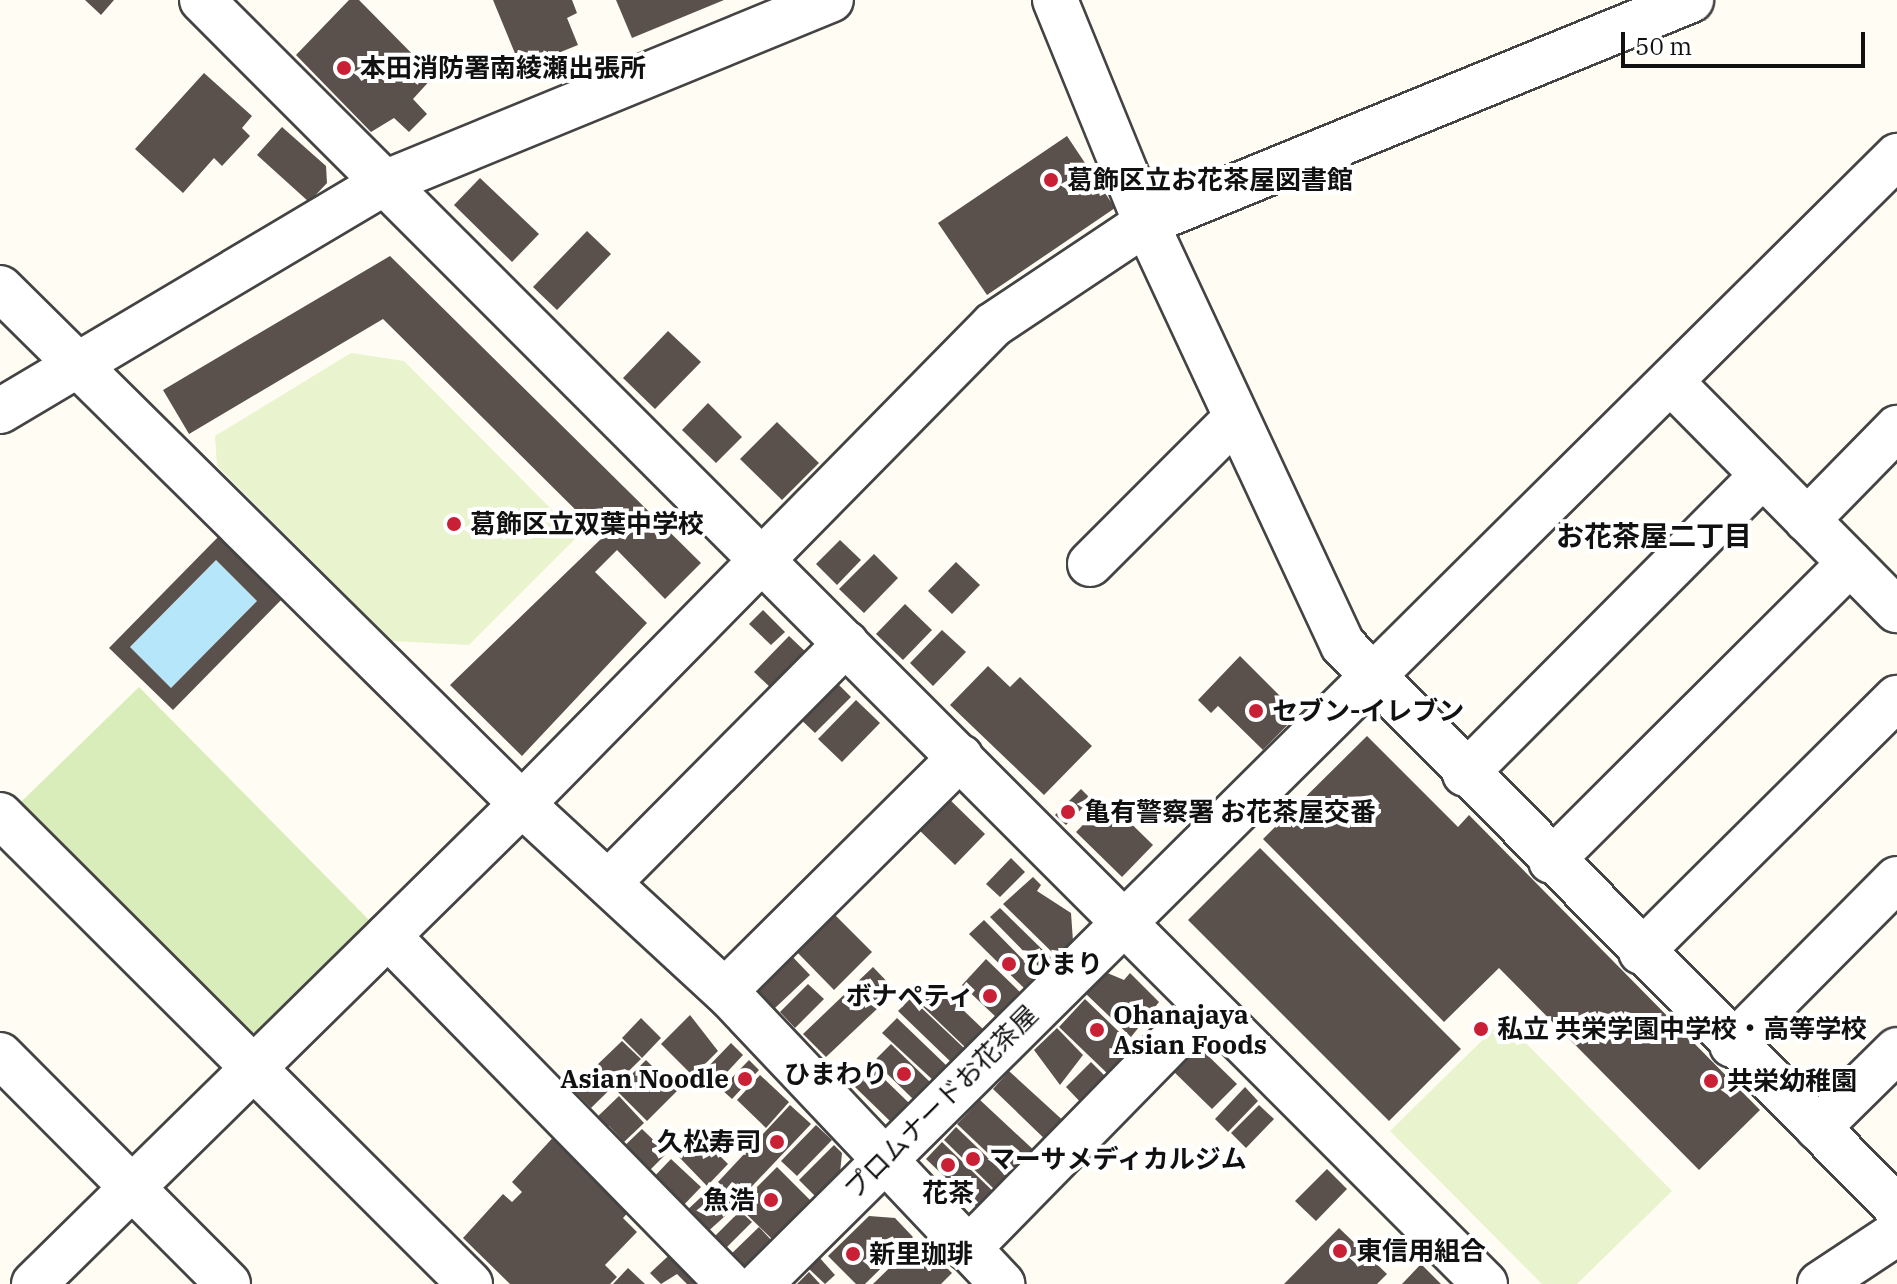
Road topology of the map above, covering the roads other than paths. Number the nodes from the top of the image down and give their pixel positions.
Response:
1 (202, 0) edge
2 (831, 0) edge
3 (1055, 0) edge
4 (1687, 1) edge
5 (1897, 156) edge
6 (384, 183) junction
7 (1146, 223) junction
8 (0, 288) edge
9 (77, 365) junction
10 (1671, 382) junction
11 (0, 411) edge
12 (1234, 420) junction
13 (1897, 428) edge
14 (1763, 475) junction
15 (1807, 520) junction
16 (763, 560) junction
17 (1850, 563) junction
18 (1090, 564) dead end
19 (1897, 610) edge
20 (846, 643) junction
21 (1370, 677) junction
22 (1897, 698) edge
23 (961, 757) junction
24 (1465, 774) junction
25 (522, 804) junction
26 (0, 815) edge
27 (1551, 861) junction
28 (1897, 879) edge
29 (610, 881) junction
30 (1122, 922) junction
31 (388, 936) junction
32 (1641, 952) junction
33 (725, 991) junction
34 (1206, 1006) junction
35 (1732, 1045) junction
36 (1897, 1050) edge
37 (0, 1055) edge
38 (254, 1070) junction
39 (1818, 1128) junction
40 (883, 1159) junction
41 (133, 1188) junction
42 (1897, 1208) edge
43 (1897, 1233) edge
44 (968, 1249) junction
45 (34, 1284) edge
46 (228, 1284) edge
47 (470, 1284) edge
48 (729, 1284) edge
49 (760, 1284) edge
50 (1002, 1284) edge
51 (1485, 1284) edge
52 (1820, 1284) edge

1 - 6 street
2 - 6 street
3 - 7 street
4 - 7 street
5 - 10 street, プロムナードお花茶屋
6 - 9 street
6 - 16 street
7 - 12 street
7 - 16 street
8 - 9 street
9 - 11 street
9 - 25 street
10 - 14 street
10 - 21 street, プロムナードお花茶屋
12 - 18 street
12 - 21 street
13 - 15 street
14 - 15 street
14 - 24 street
15 - 17 street
16 - 20 street
16 - 25 street
17 - 19 street
17 - 27 street
20 - 23 street
20 - 29 street
21 - 24 street
21 - 30 street, プロムナードお花茶屋
22 - 32 street
23 - 30 street
23 - 33 street
24 - 27 street
25 - 29 street
25 - 31 street
26 - 38 street
27 - 32 street
28 - 35 street
29 - 33 street
30 - 34 street
30 - 40 street, プロムナードお花茶屋
31 - 38 street
31 - 48 street
32 - 35 street
33 - 40 street
34 - 44 street
34 - 51 street
35 - 39 street
36 - 39 street
37 - 41 street
38 - 41 street
38 - 47 street
39 - 42 street
40 - 44 street
40 - 49 street, プロムナードお花茶屋
41 - 45 street
41 - 46 street
43 - 52 street
44 - 50 street

